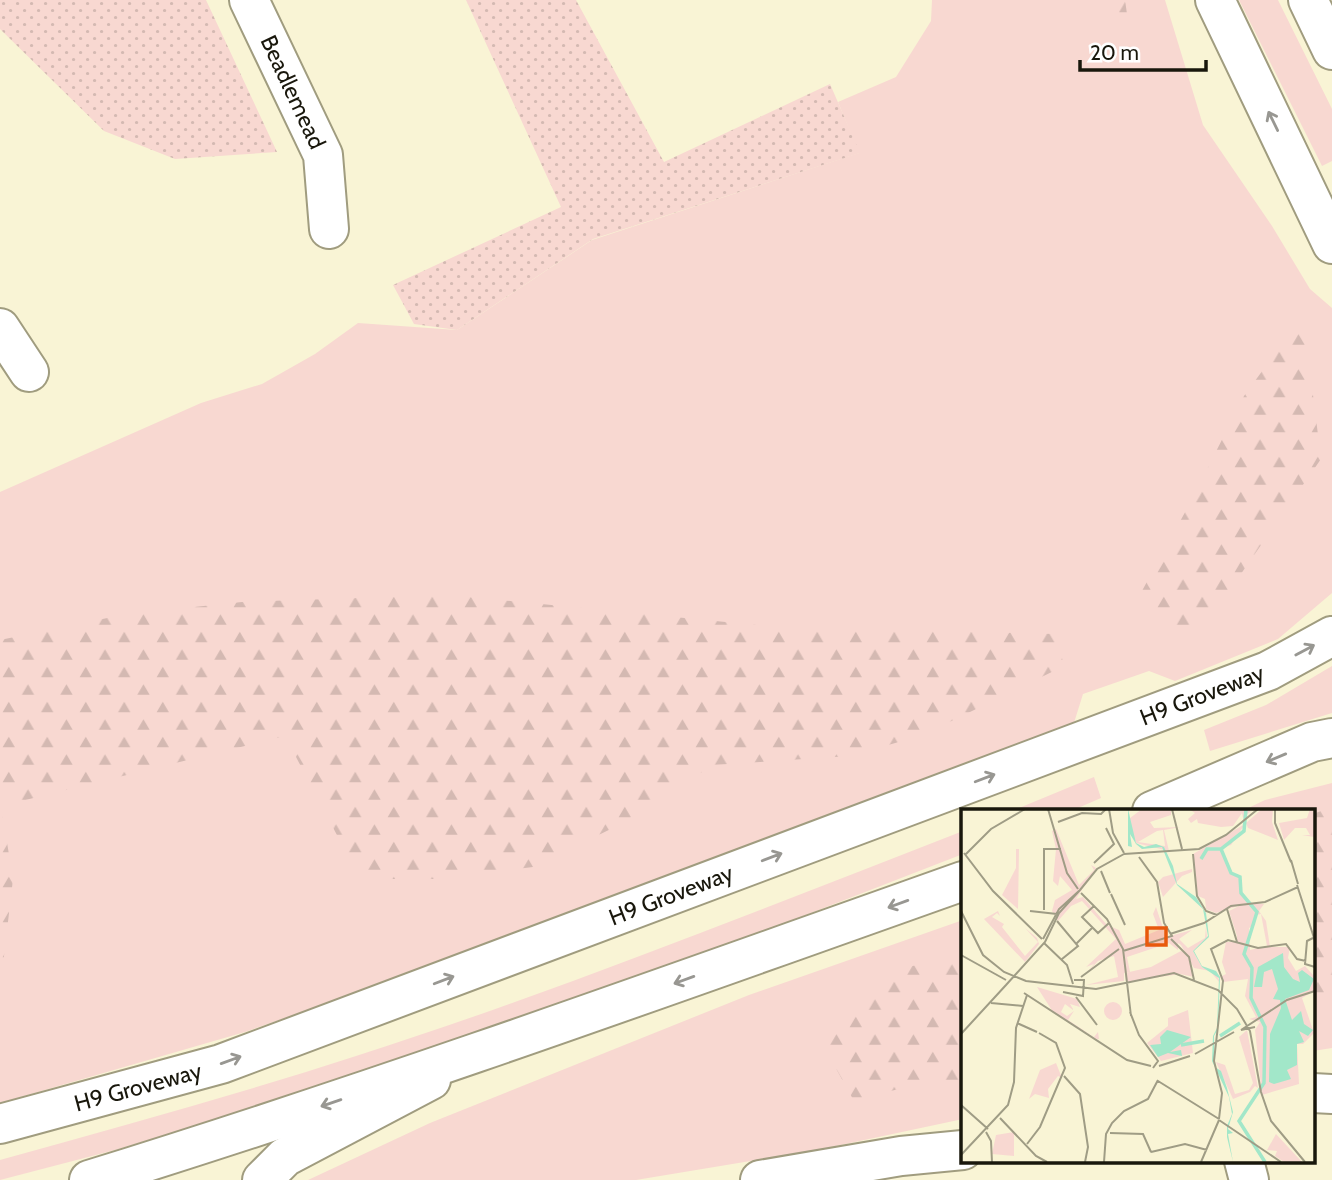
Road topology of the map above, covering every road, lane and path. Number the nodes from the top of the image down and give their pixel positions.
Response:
1 (249, 0) edge
2 (1215, 0) edge
3 (1308, 0) edge
4 (1332, 50) edge
5 (329, 229) dead end
6 (1332, 244) edge
7 (0, 328) edge
8 (29, 372) dead end
9 (1332, 636) edge
10 (1332, 738) edge
11 (1157, 809) edge
12 (961, 882) edge
13 (489, 1049) junction
14 (1314, 1093) edge
15 (1332, 1094) edge
16 (0, 1124) edge
17 (961, 1150) edge
18 (1244, 1162) edge
19 (89, 1180) edge
20 (261, 1180) edge
21 (760, 1180) edge
22 (1249, 1180) edge

1 - 5 street, Beadlemead
6 -> 2 street
3 - 4 street
7 - 8 street
16 -> 9 street, H9 Groveway
10 -> 11 street
12 -> 13 street
13 -> 19 street
13 - 20 street
14 - 15 street
17 - 21 street
18 - 22 street

